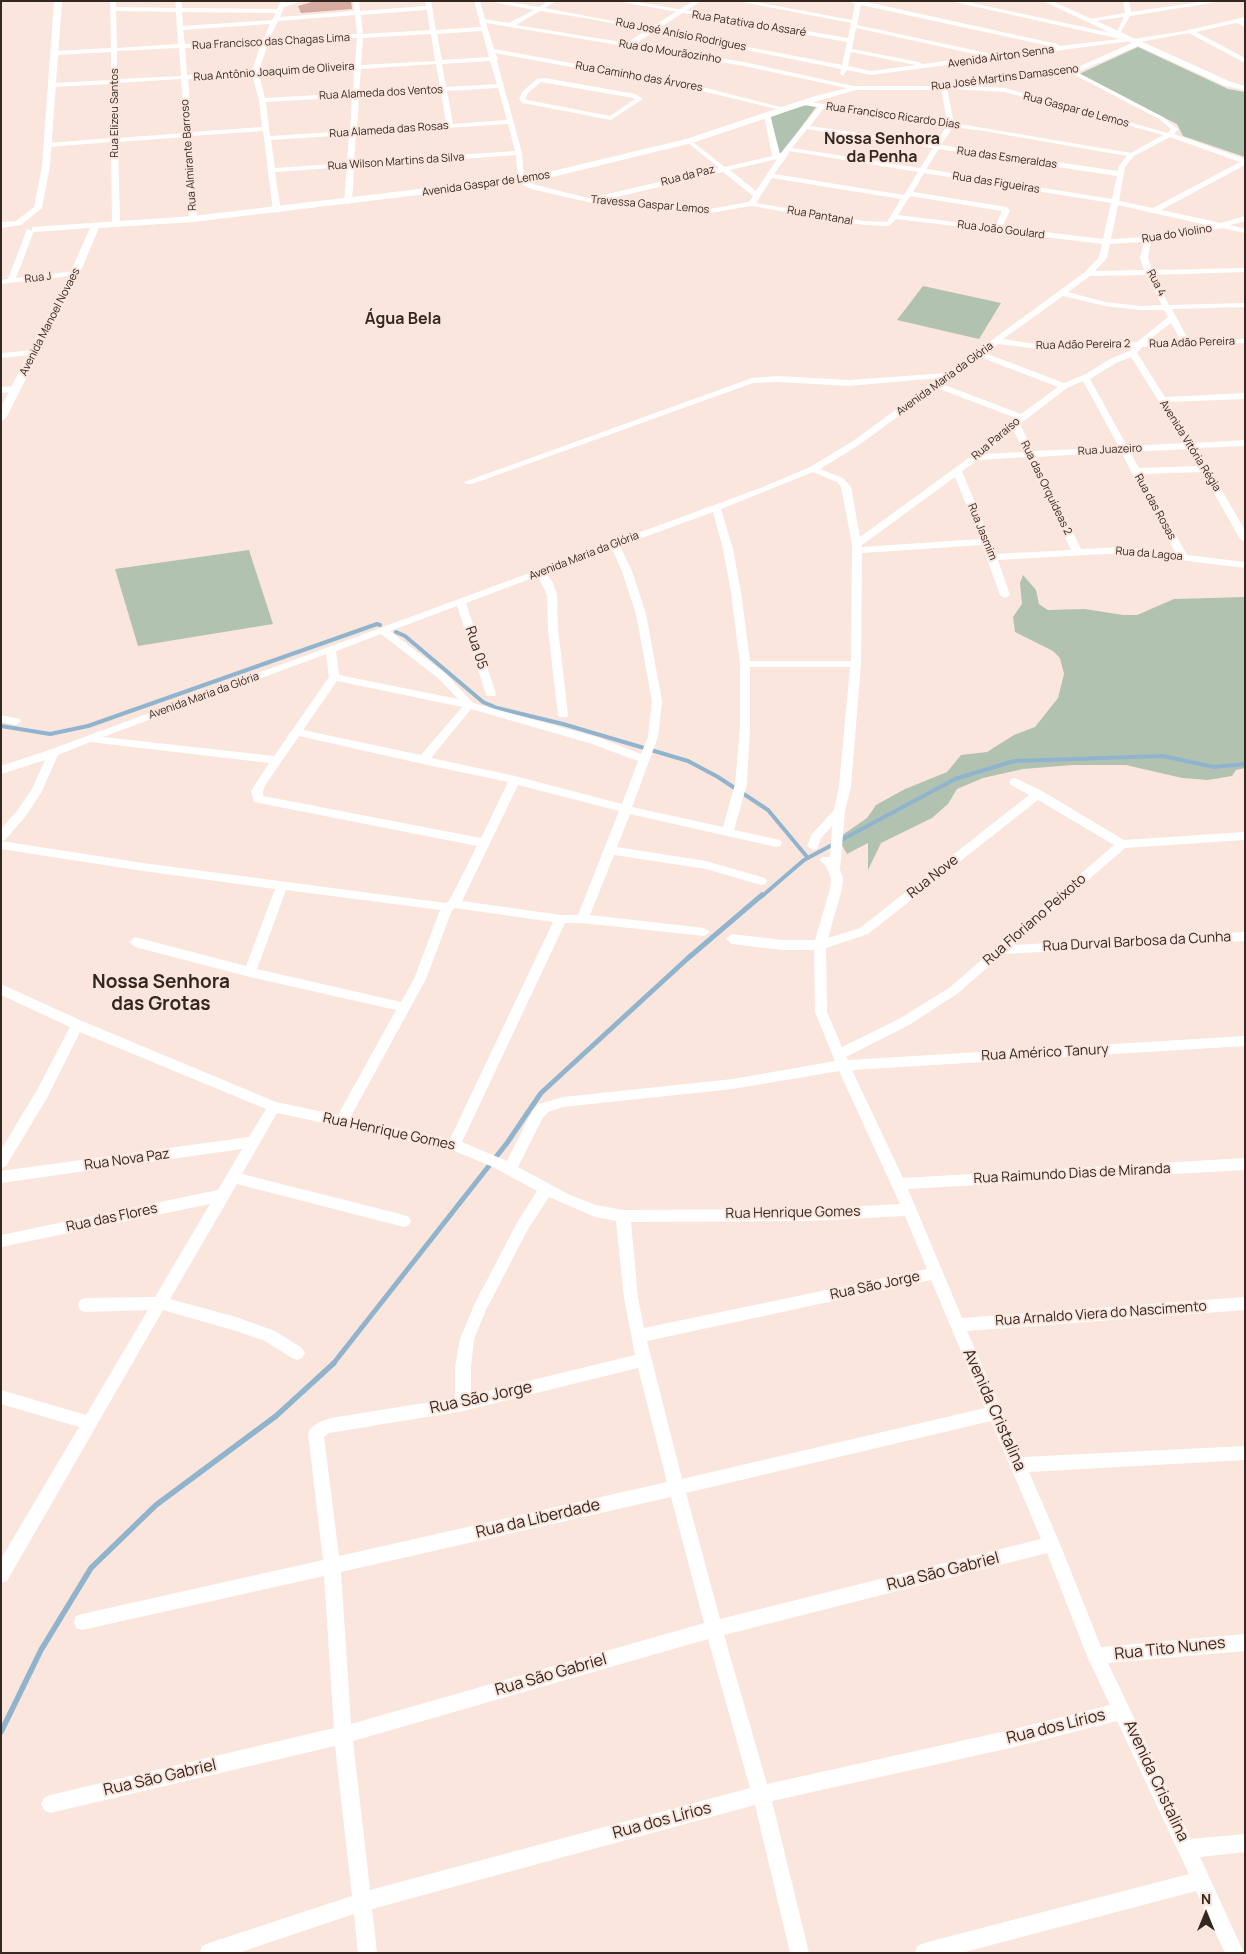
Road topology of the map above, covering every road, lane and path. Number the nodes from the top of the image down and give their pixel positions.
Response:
1 (113, 1) edge
2 (178, 1) edge
3 (300, 1) edge
4 (356, 1) edge
5 (477, 1) edge
6 (491, 1) edge
7 (553, 1) edge
8 (620, 1) edge
9 (698, 1) edge
10 (740, 1) edge
11 (953, 1) edge
12 (1047, 1) edge
13 (1126, 1) edge
14 (1220, 1) edge
15 (61, 2) edge
16 (856, 2) edge
17 (428, 4) edge
18 (284, 6) edge
19 (112, 9) junction
20 (539, 9) junction
21 (178, 11) junction
22 (357, 13) junction
23 (679, 13) junction
24 (1128, 14) junction
25 (298, 17) junction
26 (275, 20) junction
27 (1088, 20) junction
28 (1241, 20) edge
29 (484, 21) junction
30 (853, 24) junction
31 (1245, 24) edge
32 (512, 25) junction
33 (180, 28) junction
34 (486, 29) junction
35 (650, 29) junction
36 (1189, 31) junction
37 (433, 33) junction
38 (1118, 33) junction
39 (360, 37) junction
40 (849, 40) junction
41 (1135, 41) junction
42 (265, 42) junction
43 (627, 45) junction
44 (182, 46) junction
45 (1066, 48) junction
46 (114, 50) junction
47 (848, 50) junction
48 (492, 51) junction
49 (56, 53) junction
50 (881, 56) junction
51 (996, 57) junction
52 (494, 59) junction
53 (1245, 61) edge
54 (439, 63) junction
55 (356, 67) junction
56 (929, 67) junction
57 (844, 68) junction
58 (1073, 72) junction
59 (255, 73) junction
60 (871, 73) junction
61 (183, 78) junction
62 (115, 82) junction
63 (840, 84) junction
64 (54, 85) junction
65 (860, 87) junction
66 (949, 88) junction
67 (1245, 88) edge
68 (507, 89) junction
69 (443, 90) junction
70 (525, 92) junction
71 (356, 95) junction
72 (262, 100) junction
73 (803, 103) junction
74 (823, 105) junction
75 (785, 109) junction
76 (767, 115) junction
77 (511, 122) junction
78 (951, 124) junction
79 (450, 126) junction
80 (806, 127) junction
81 (266, 129) junction
82 (352, 133) junction
83 (189, 135) junction
84 (1169, 135) junction
85 (267, 138) junction
86 (115, 141) junction
87 (689, 141) junction
88 (48, 145) junction
89 (936, 147) junction
90 (786, 152) junction
91 (519, 153) junction
92 (1132, 155) junction
93 (776, 156) junction
94 (1245, 162) edge
95 (350, 166) junction
96 (721, 168) junction
97 (273, 170) junction
98 (920, 171) junction
99 (1120, 174) junction
100 (772, 176) junction
101 (522, 180) junction
102 (756, 195) junction
103 (906, 195) junction
104 (41, 196) junction
105 (592, 200) junction
106 (348, 202) junction
107 (1115, 202) junction
108 (750, 204) junction
109 (277, 211) junction
110 (1153, 211) junction
111 (895, 217) junction
112 (1245, 218) edge
113 (193, 220) junction
114 (116, 224) junction
115 (1, 225) edge
116 (91, 225) junction
117 (16, 226) junction
118 (1221, 226) junction
119 (34, 228) junction
120 (1, 230) edge
121 (997, 230) junction
122 (1245, 232) edge
123 (1148, 239) junction
124 (1124, 241) junction
125 (1107, 242) junction
126 (1144, 257) junction
127 (1245, 270) edge
128 (75, 274) junction
129 (1088, 274) junction
130 (1149, 274) junction
131 (11, 281) junction
132 (1, 282) edge
133 (1062, 294) junction
134 (1245, 306) edge
135 (1170, 308) junction
136 (1173, 317) junction
137 (998, 341) junction
138 (1245, 341) edge
139 (1140, 342) junction
140 (1186, 343) junction
141 (35, 352) junction
142 (1133, 353) junction
143 (981, 354) junction
144 (1, 356) edge
145 (952, 376) junction
146 (1086, 377) junction
147 (937, 385) junction
148 (1064, 386) junction
149 (16, 389) junction
150 (1, 390) edge
151 (1245, 396) edge
152 (1162, 400) junction
153 (1022, 417) junction
154 (1, 418) edge
155 (1016, 425) junction
156 (1245, 444) edge
157 (1192, 446) junction
158 (1123, 450) junction
159 (1030, 455) junction
160 (976, 458) junction
161 (813, 469) junction
162 (1205, 469) junction
163 (957, 470) junction
164 (1136, 471) junction
165 (469, 482) dead end
166 (716, 507) junction
167 (1245, 539) edge
168 (986, 542) junction
169 (614, 544) junction
170 (857, 547) junction
171 (1077, 552) junction
172 (992, 557) junction
173 (1183, 557) junction
174 (1245, 565) edge
175 (540, 572) junction
176 (1005, 595) dead end
177 (461, 603) junction
178 (383, 631) junction
179 (331, 650) junction
180 (745, 664) junction
181 (856, 664) junction
182 (334, 677) junction
183 (491, 694) dead end
184 (469, 705) junction
185 (564, 715) dead end
186 (1, 718) edge
187 (16, 721) dead end
188 (298, 732) junction
189 (89, 738) junction
190 (53, 753) junction
191 (644, 756) junction
192 (276, 760) junction
193 (423, 760) junction
194 (1, 770) edge
195 (514, 780) junction
196 (1015, 782) dead end
197 (1038, 794) junction
198 (626, 809) junction
199 (839, 811) junction
200 (728, 831) junction
201 (1245, 836) edge
202 (1, 837) edge
203 (776, 843) dead end
204 (484, 844) junction
205 (1122, 844) junction
206 (1, 845) edge
207 (813, 846) dead end
208 (610, 850) junction
209 (761, 881) dead end
210 (282, 886) junction
211 (451, 906) junction
212 (561, 919) junction
213 (582, 919) junction
214 (704, 932) dead end
215 (1245, 936) edge
216 (732, 940) dead end
217 (135, 942) dead end
218 (820, 945) junction
219 (999, 950) junction
220 (250, 972) junction
221 (1, 989) edge
222 (403, 1007) junction
223 (77, 1025) junction
224 (1245, 1041) edge
225 (842, 1060) junction
226 (274, 1107) junction
227 (341, 1122) junction
228 (254, 1142) junction
229 (460, 1148) junction
230 (2, 1159) edge
231 (1245, 1164) edge
232 (504, 1167) junction
233 (1, 1177) edge
234 (233, 1177) junction
235 (899, 1184) junction
236 (546, 1189) junction
237 (223, 1195) junction
238 (908, 1210) junction
239 (624, 1216) junction
240 (404, 1220) dead end
241 (1, 1242) edge
242 (936, 1273) junction
243 (160, 1303) junction
244 (1245, 1303) edge
245 (85, 1305) dead end
246 (956, 1326) junction
247 (638, 1336) junction
248 (297, 1353) dead end
249 (643, 1360) junction
250 (1, 1397) edge
251 (463, 1404) junction
252 (994, 1413) junction
253 (90, 1423) junction
254 (1245, 1453) edge
255 (1018, 1465) junction
256 (677, 1488) junction
257 (1052, 1544) junction
258 (332, 1565) junction
259 (3, 1569) edge
260 (82, 1622) dead end
261 (714, 1629) junction
262 (1245, 1642) edge
263 (1096, 1656) junction
264 (1122, 1711) junction
265 (343, 1735) junction
266 (761, 1794) junction
267 (50, 1804) dead end
268 (1245, 1843) edge
269 (1187, 1849) junction
270 (1202, 1880) junction
271 (362, 1902) junction
272 (208, 1953) edge
273 (368, 1953) edge
274 (800, 1953) edge
275 (924, 1953) edge
276 (1235, 1953) edge

1 - 19 street, Rua Elizeu Santos
2 - 21 street, Rua Almirante Barroso
3 - 18 street
4 - 22 street
5 - 29 street
6 - 20 street, Rua José Anísio Rodrigues
7 - 20 street
8 - 23 street, Rua Patativa do Assaré
9 - 23 street
10 - 30 street
11 - 41 street
12 - 27 street
13 - 24 street
14 - 24 street
15 - 49 street
16 - 30 street
16 - 45 street
17 - 22 street
17 - 37 street
18 - 21 street
18 - 25 street
18 - 26 street
19 - 21 street
19 - 46 street, Rua Elizeu Santos
20 - 32 street
20 - 35 street, Rua José Anísio Rodrigues
21 - 33 street, Rua Almirante Barroso
22 - 25 street
22 - 39 street
23 - 35 street
23 - 40 street, Rua Patativa do Assaré
24 - 27 street
24 - 38 street
25 - 26 street
26 - 33 street
26 - 42 street
27 - 38 street
28 - 31 street
28 - 36 street
29 - 32 street, Rua do Mourãozinho
29 - 34 street
30 - 40 street
30 - 51 street
32 - 43 street, Rua do Mourãozinho
33 - 44 street, Rua Almirante Barroso
34 - 37 street, Rua Francisco das Chagas Lima
34 - 48 street
35 - 43 street
35 - 57 street, Rua José Anísio Rodrigues
36 - 41 street, Avenida Airton Senna
36 - 53 street
37 - 39 street, Rua Francisco das Chagas Lima
37 - 54 street
38 - 41 street
39 - 42 street, Rua Francisco das Chagas Lima
39 - 55 street
40 - 47 street
41 - 45 street, Avenida Airton Senna
41 - 58 street, Rua José Martins Damasceno
41 - 67 street
42 - 44 street, Rua Francisco das Chagas Lima
42 - 59 street
43 - 63 street, Rua do Mourãozinho
44 - 46 street, Rua Francisco das Chagas Lima
44 - 61 street, Rua Almirante Barroso
45 - 51 street, Avenida Airton Senna
46 - 49 street, Rua Francisco das Chagas Lima
46 - 62 street, Rua Elizeu Santos
47 - 50 street
47 - 57 street
48 - 52 street
48 - 75 street, Rua Caminho das Árvores
49 - 64 street
50 - 56 street
50 - 60 street
51 - 56 street, Avenida Airton Senna
52 - 54 street, Rua Antônio Joaquim de Oliveira
52 - 68 street
54 - 55 street, Rua Antônio Joaquim de Oliveira
54 - 69 street
55 - 59 street, Rua Antônio Joaquim de Oliveira
55 - 71 street
56 - 60 street, Avenida Airton Senna
57 - 60 street, Rua José Anísio Rodrigues
57 - 63 street
58 - 66 street, Rua José Martins Damasceno
58 - 84 street
59 - 61 street, Rua Antônio Joaquim de Oliveira
59 - 72 street
60 - 65 street
61 - 62 street, Rua Antônio Joaquim de Oliveira
61 - 83 street, Rua Almirante Barroso
62 - 64 street, Rua Antônio Joaquim de Oliveira
62 - 86 street, Rua Elizeu Santos
63 - 65 street, Rua do Mourãozinho
64 - 88 street
65 - 66 street, Rua José Martins Damasceno
65 - 73 street, Avenida Gaspar de Lemos
66 - 78 street
66 - 84 street, Rua Gaspar de Lemos
68 - 69 street, Rua Alameda dos Ventos
68 - 70 street, Rua Alameda dos Ventos
68 - 77 street
69 - 71 street, Rua Alameda dos Ventos
69 - 79 street
70 - 70 street
71 - 72 street, Rua Alameda dos Ventos
71 - 82 street
72 - 81 street
73 - 74 street, Rua Francisco Ricardo Dias
73 - 75 street, Avenida Gaspar de Lemos
74 - 78 street, Rua Francisco Ricardo Dias
74 - 80 street
75 - 76 street, Avenida Gaspar de Lemos
76 - 87 street, Avenida Gaspar de Lemos
76 - 93 street
77 - 79 street, Rua Alameda das Rosas
77 - 91 street
78 - 89 street
78 - 92 street, Rua Francisco Ricardo Dias
79 - 82 street, Rua Alameda das Rosas
80 - 89 street, Rua das Esmeraldas
80 - 90 street
81 - 83 street
81 - 85 street
82 - 85 street, Rua Alameda das Rosas
82 - 95 street
83 - 86 street
83 - 113 street, Rua Almirante Barroso
84 - 92 street
84 - 94 street, Rua Gaspar de Lemos
85 - 97 street
86 - 88 street
86 - 114 street, Rua Elizeu Santos
87 - 96 street
87 - 101 street, Avenida Gaspar de Lemos
88 - 104 street
89 - 98 street
89 - 99 street, Rua das Esmeraldas
90 - 93 street, Rua da Paz
90 - 98 street, Rua das Figueiras
90 - 100 street
91 - 95 street, Rua Wilson Martins da Silva
91 - 101 street
92 - 99 street
93 - 96 street, Rua da Paz
94 - 110 street
95 - 97 street, Rua Wilson Martins da Silva
95 - 106 street
96 - 102 street
96 - 105 street, Rua da Paz
97 - 109 street
98 - 103 street
98 - 107 street, Rua das Figueiras
99 - 107 street, Avenida Maria da Glória
100 - 102 street
100 - 103 street
101 - 105 street, Travessa Gaspar Lemos
101 - 106 street, Avenida Gaspar de Lemos
102 - 108 street
103 - 111 street
103 - 121 street
104 - 117 street
104 - 119 street
105 - 108 street, Travessa Gaspar Lemos
106 - 109 street, Avenida Gaspar de Lemos
107 - 110 street, Rua das Figueiras
107 - 125 street, Avenida Maria da Glória
108 - 111 street, Rua Pantanal
109 - 113 street, Avenida Gaspar de Lemos
110 - 118 street, Rua das Figueiras
111 - 121 street, Rua João Goulard
112 - 118 street, Rua do Violino
113 - 114 street, Avenida Gaspar de Lemos
114 - 116 street, Avenida Gaspar de Lemos
115 - 117 street
116 - 119 street, Avenida Gaspar de Lemos
116 - 128 street, Avenida Manoel Novaes
117 - 119 street, Avenida Gaspar de Lemos
117 - 120 street
118 - 122 street, Rua das Figueiras
118 - 123 street, Rua do Violino
119 - 131 street
121 - 125 street, Rua João Goulard
123 - 124 street, Rua do Violino
123 - 126 street, Rua 4
124 - 125 street, Rua do Violino
124 - 126 street, Rua 4
125 - 129 street, Avenida Maria da Glória
126 - 130 street, Rua 4
127 - 130 street
128 - 131 street, Rua J
128 - 141 street, Avenida Manoel Novaes
129 - 130 street
129 - 133 street, Avenida Maria da Glória
130 - 135 street, Rua 4
131 - 132 street, Rua J
133 - 135 street
133 - 137 street, Avenida Maria da Glória
134 - 135 street
135 - 136 street
136 - 139 street
136 - 140 street
137 - 139 street, Rua Adão Pereira 2
137 - 143 street, Avenida Maria da Glória
138 - 140 street, Rua Adão Pereira
139 - 140 street, Rua Adão Pereira
139 - 142 street
141 - 144 street
141 - 149 street, Avenida Manoel Novaes
142 - 146 street, Rua Paraíso
142 - 152 street, Avenida Vitória Régia
143 - 145 street, Avenida Maria da Glória
143 - 148 street
145 - 147 street, Avenida Maria da Glória
145 - 165 street
146 - 148 street, Rua Paraíso
146 - 158 street, Rua das Rosas
147 - 153 street
147 - 161 street, Avenida Maria da Glória
148 - 153 street, Rua Paraíso
149 - 150 street
149 - 154 street, Avenida Manoel Novaes
151 - 152 street
152 - 157 street, Avenida Vitória Régia
153 - 155 street, Rua Paraíso
155 - 159 street, Rua das Orquídeas 2
155 - 160 street, Rua Paraíso
156 - 157 street, Rua Juazeiro
157 - 158 street, Rua Juazeiro
157 - 162 street, Avenida Vitória Régia
158 - 159 street, Rua Juazeiro
158 - 164 street, Rua das Rosas
159 - 160 street, Rua Juazeiro
159 - 171 street, Rua das Orquídeas 2
160 - 163 street, Rua Paraíso
161 - 166 street, Avenida Maria da Glória
161 - 170 street, Avenida Cristalina
162 - 164 street
162 - 167 street, Avenida Vitória Régia
163 - 168 street, Rua Jasmim
163 - 170 street, Rua Paraíso
164 - 173 street, Rua das Rosas
166 - 169 street, Avenida Maria da Glória
166 - 180 street
168 - 170 street
168 - 172 street, Rua Jasmim
169 - 175 street, Avenida Maria da Glória
169 - 191 street
170 - 181 street, Avenida Cristalina
171 - 172 street, Rua da Lagoa
171 - 173 street, Rua da Lagoa
172 - 176 street, Rua Jasmim
173 - 174 street, Rua da Lagoa
175 - 177 street, Avenida Maria da Glória
175 - 185 street
177 - 178 street, Avenida Maria da Glória
177 - 183 street, Rua 05
178 - 179 street, Avenida Maria da Glória
178 - 184 street
179 - 182 street
179 - 189 street, Avenida Maria da Glória
180 - 181 street
180 - 200 street
181 - 199 street, Avenida Cristalina
182 - 184 street
182 - 188 street
184 - 191 street
184 - 193 street
186 - 187 street
188 - 192 street
188 - 193 street
189 - 190 street, Avenida Maria da Glória
189 - 192 street
190 - 194 street, Avenida Maria da Glória
190 - 202 street
191 - 198 street
192 - 204 street
193 - 195 street
195 - 198 street
195 - 204 street
196 - 197 street
197 - 205 street
197 - 218 street, Rua Nove
198 - 200 street
198 - 208 street
199 - 207 street
199 - 218 street, Avenida Cristalina
200 - 203 street
201 - 205 street
204 - 211 street
205 - 219 street, Rua Floriano Peixoto
206 - 210 street
208 - 209 street
208 - 213 street
210 - 211 street
210 - 220 street
211 - 212 street
211 - 222 street
212 - 213 street
212 - 229 street
213 - 214 street
215 - 219 street, Rua Durval Barbosa da Cunha
216 - 218 street, Rua Nove
217 - 220 street
218 - 225 street, Avenida Cristalina
219 - 225 street, Rua Floriano Peixoto
220 - 222 street
221 - 223 street, Rua Henrique Gomes
222 - 227 street
223 - 226 street, Rua Henrique Gomes
223 - 230 street
224 - 225 street, Rua Américo Tanury
225 - 232 street
225 - 235 street, Avenida Cristalina
226 - 227 street, Rua Henrique Gomes
226 - 228 street
227 - 229 street, Rua Henrique Gomes
228 - 233 street, Rua Nova Paz
228 - 234 street
229 - 232 street, Rua Henrique Gomes
231 - 235 street, Rua Raimundo Dias de Miranda
232 - 236 street, Rua Henrique Gomes
234 - 237 street
234 - 240 street
235 - 238 street, Avenida Cristalina
236 - 239 street, Rua Henrique Gomes
236 - 251 street
237 - 241 street, Rua das Flores
237 - 243 street
238 - 239 street, Rua Henrique Gomes
238 - 242 street, Avenida Cristalina
239 - 247 street
242 - 246 street, Avenida Cristalina
242 - 247 street, Rua São Jorge
243 - 245 street
243 - 248 street
243 - 253 street
244 - 246 street, Rua Arnaldo Viera do Nascimento
246 - 252 street, Avenida Cristalina
247 - 249 street
249 - 251 street, Rua São Jorge
249 - 256 street
250 - 253 street
251 - 258 street, Rua São Jorge
252 - 255 street, Avenida Cristalina
252 - 256 street, Rua da Liberdade
253 - 259 street
254 - 255 street
255 - 257 street, Avenida Cristalina
256 - 258 street, Rua da Liberdade
256 - 261 street
257 - 261 street, Rua São Gabriel
257 - 263 street, Avenida Cristalina
258 - 260 street, Rua da Liberdade
258 - 265 street
261 - 265 street, Rua São Gabriel
261 - 266 street
262 - 263 street, Rua Tito Nunes
263 - 264 street, Avenida Cristalina
264 - 266 street, Rua dos Lírios
264 - 269 street, Avenida Cristalina
265 - 267 street, Rua São Gabriel
265 - 271 street
266 - 271 street, Rua dos Lírios
266 - 274 street
268 - 269 street
269 - 270 street, Avenida Cristalina
270 - 275 street
270 - 276 street, Avenida Cristalina
271 - 272 street, Rua dos Lírios
271 - 273 street

